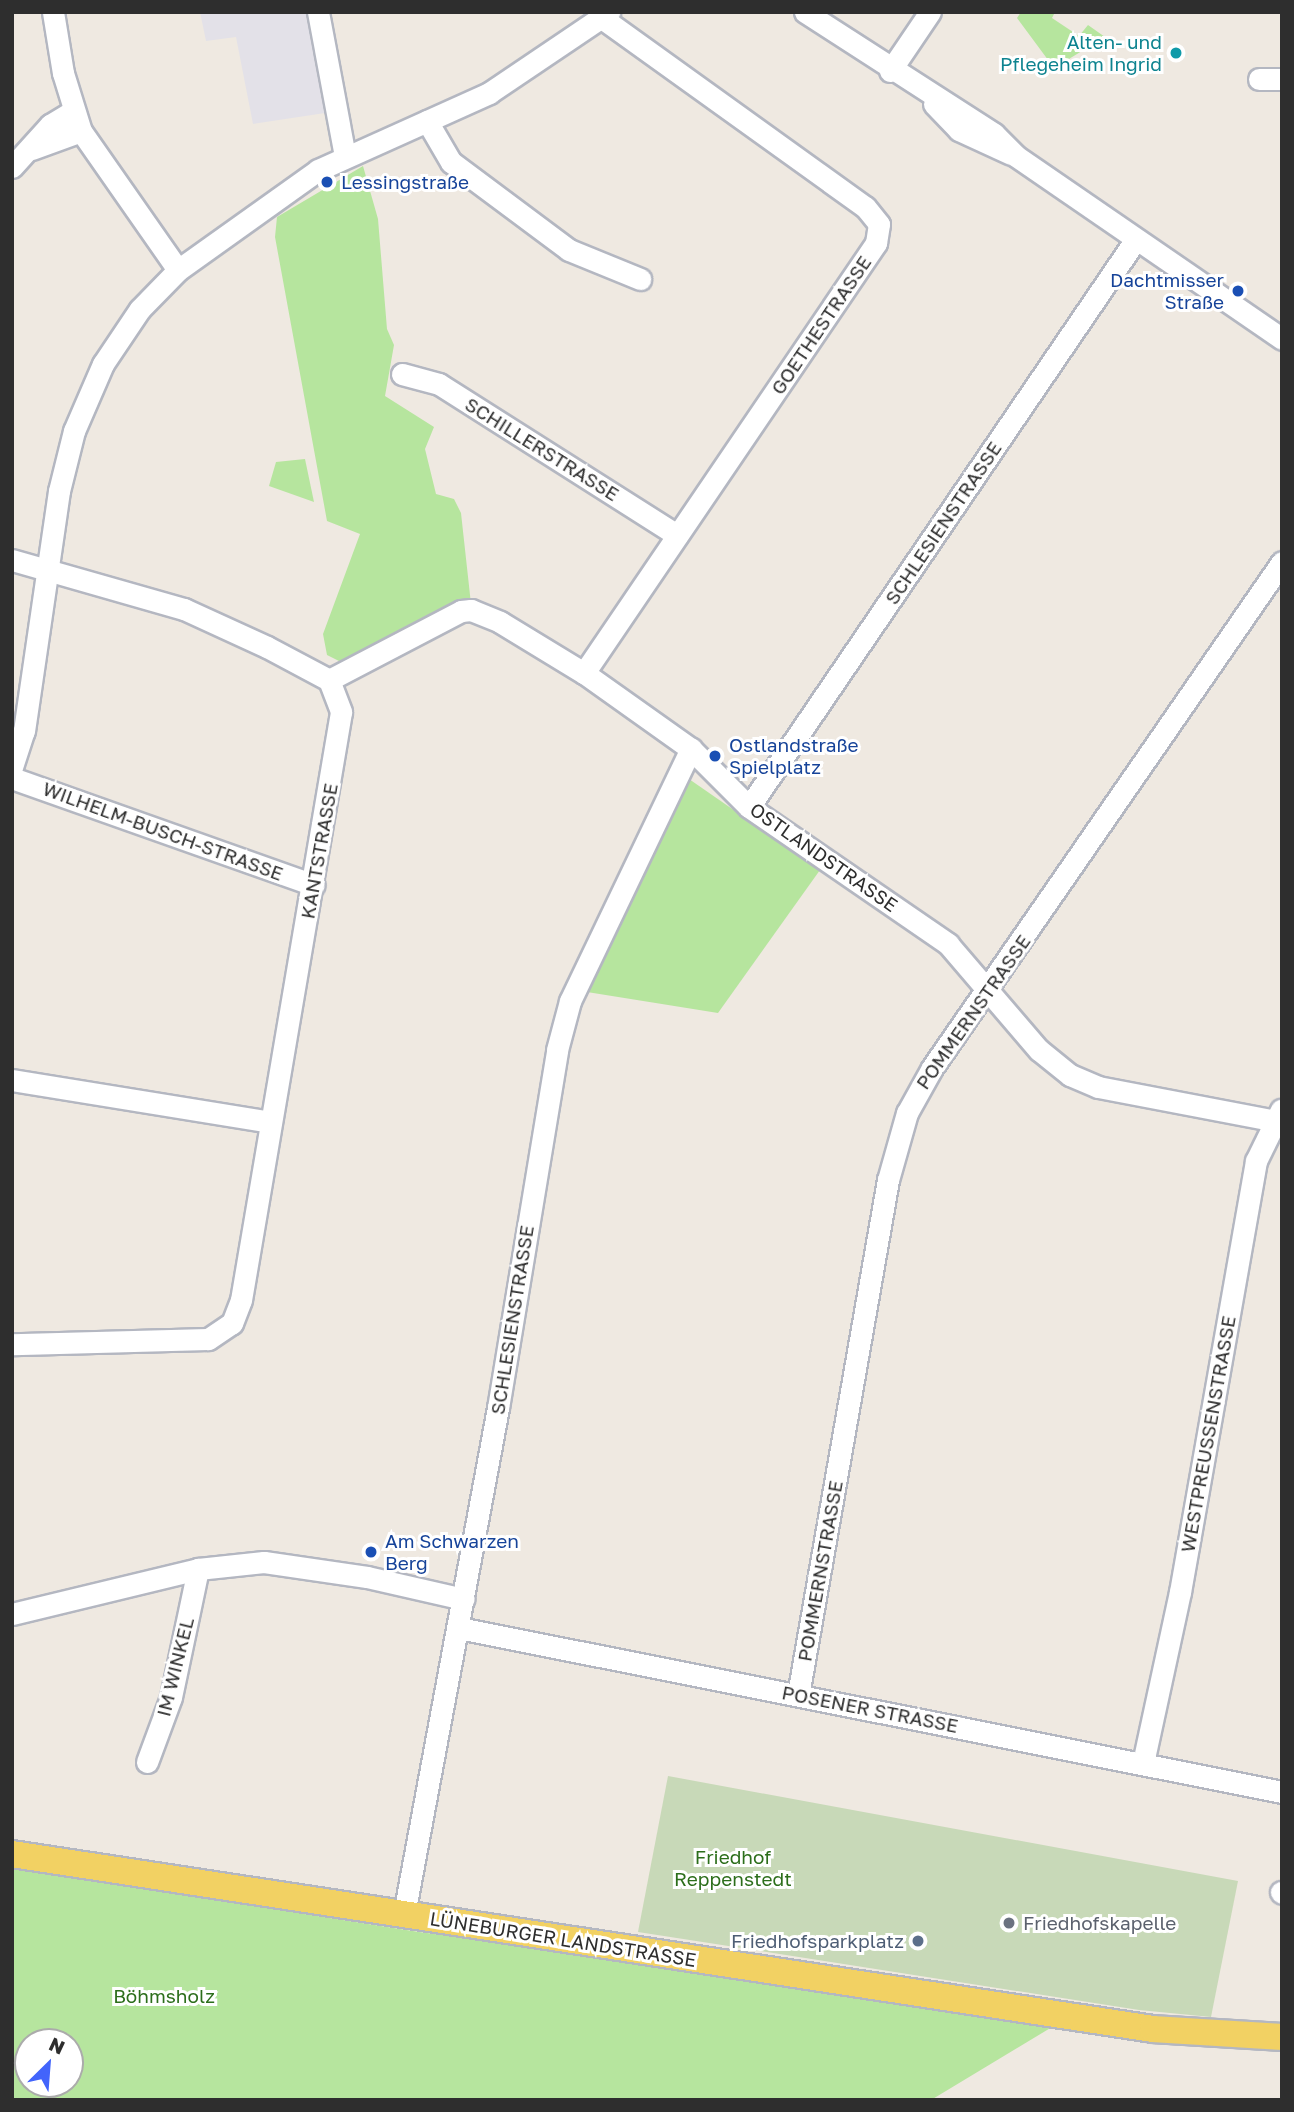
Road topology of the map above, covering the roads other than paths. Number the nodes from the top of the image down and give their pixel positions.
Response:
1 (53, 12) edge
2 (318, 12) edge
3 (805, 12) edge
4 (930, 12) edge
5 (606, 16) edge
6 (890, 71) junction
7 (1259, 79) dead end
8 (1282, 79) edge
9 (77, 121) junction
10 (427, 121) junction
11 (345, 156) junction
12 (12, 167) edge
13 (1136, 239) junction
14 (178, 270) junction
15 (640, 279) dead end
16 (1282, 339) edge
17 (402, 374) dead end
18 (677, 535) junction
19 (12, 560) edge
20 (1282, 562) edge
21 (47, 568) junction
22 (584, 673) junction
23 (329, 680) junction
24 (691, 749) junction
25 (12, 767) edge
26 (12, 778) edge
27 (750, 807) junction
28 (314, 885) junction
29 (988, 990) junction
30 (12, 1080) edge
31 (1279, 1117) edge
32 (271, 1122) junction
33 (12, 1344) edge
34 (198, 1569) junction
35 (464, 1599) junction
36 (12, 1614) edge
37 (459, 1628) junction
38 (798, 1695) junction
39 (147, 1762) dead end
40 (1143, 1763) junction
41 (1282, 1792) edge
42 (12, 1854) edge
43 (404, 1914) junction
44 (1282, 2037) edge

1 - 9 street
2 - 11 street
3 - 6 street
4 - 6 street
5 - 10 street
5 - 18 street, GOETHESTRASSE
6 - 13 street
7 - 8 street
9 - 12 street
9 - 14 street
10 - 11 street
10 - 15 street
11 - 14 street
13 - 16 street
13 - 27 street, SCHLESIENSTRASSE
14 - 21 street
17 - 18 street, SCHILLERSTRASSE
18 - 22 street, GOETHESTRASSE
19 - 21 street
20 - 29 street, POMMERNSTRASSE
21 - 23 street
21 - 25 street
22 - 23 street, OSTLANDSTRASSE
22 - 24 street, OSTLANDSTRASSE
23 - 28 street, KANTSTRASSE
24 - 27 street, OSTLANDSTRASSE
24 - 35 street, SCHLESIENSTRASSE
26 - 28 street, WILHELM-BUSCH-STRASSE
27 - 29 street, OSTLANDSTRASSE
28 - 32 street, KANTSTRASSE
29 - 31 street, OSTLANDSTRASSE
29 - 38 street, POMMERNSTRASSE
30 - 32 street
31 - 40 street, WESTPREUSSENSTRASSE
32 - 33 street, KANTSTRASSE
34 - 35 street
34 - 36 street
34 - 39 street, IM WINKEL
35 - 37 street, SCHLESIENSTRASSE
37 - 38 street, POSENER STRASSE
37 - 43 street, SCHLESIENSTRASSE
38 - 40 street, POSENER STRASSE
40 - 41 street, POSENER STRASSE
42 - 43 main road, LÜNEBURGER LANDSTRASSE
43 - 44 main road, LÜNEBURGER LANDSTRASSE

